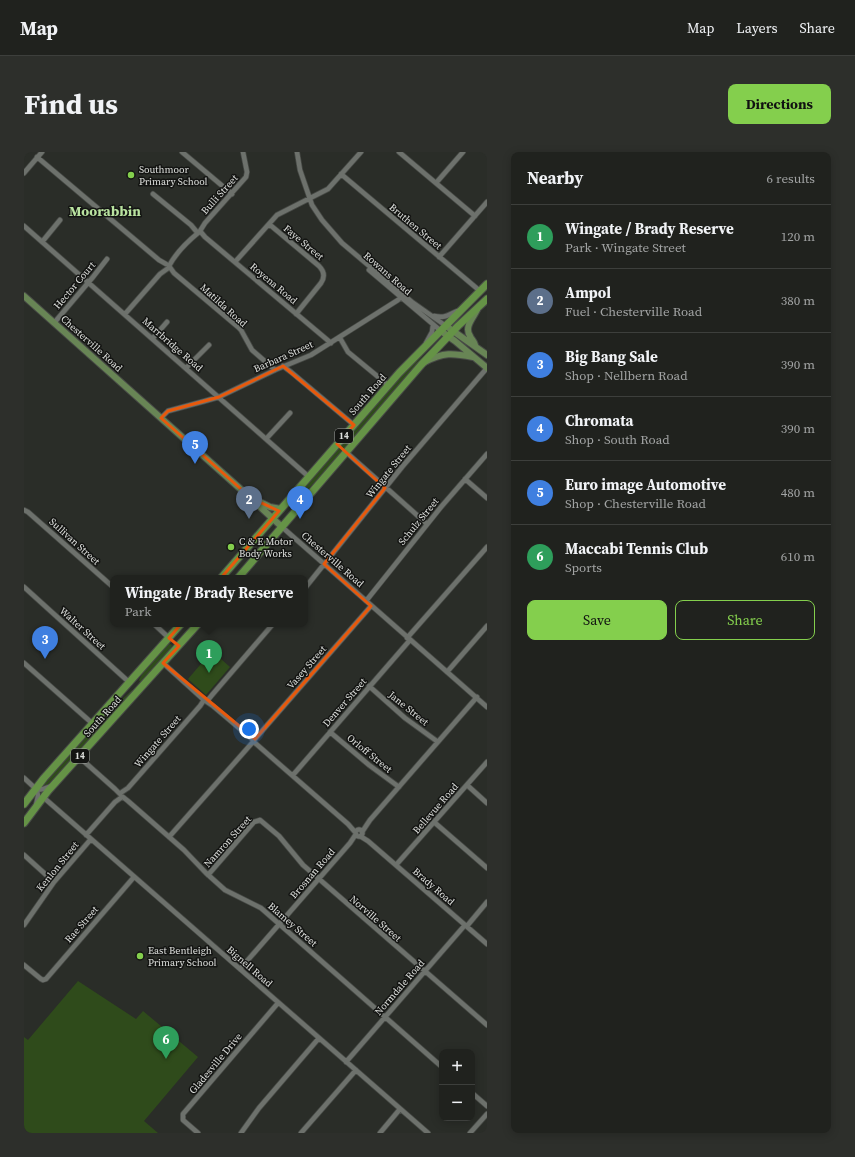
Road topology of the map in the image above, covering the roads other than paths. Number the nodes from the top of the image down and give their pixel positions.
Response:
1 (42, 152) edge
2 (182, 152) edge
3 (243, 152) edge
4 (297, 152) edge
5 (361, 152) edge
6 (399, 152) edge
7 (463, 152) edge
8 (37, 158) junction
9 (24, 173) edge
10 (341, 174) junction
11 (436, 183) junction
12 (153, 194) dead end
13 (232, 194) junction
14 (309, 199) junction
15 (487, 202) edge
16 (475, 216) junction
17 (60, 220) dead end
18 (269, 224) junction
19 (24, 226) edge
20 (198, 231) junction
21 (42, 242) junction
22 (439, 257) junction
23 (107, 258) dead end
24 (235, 262) junction
25 (167, 266) junction
26 (88, 283) junction
27 (487, 284) edge
28 (480, 291) junction
29 (400, 294) junction
30 (24, 296) edge
31 (487, 299) edge
32 (480, 305) junction
33 (462, 310) junction
34 (125, 314) junction
35 (296, 314) junction
36 (432, 316) junction
37 (167, 322) dead end
38 (54, 323) junction
39 (433, 325) junction
40 (443, 328) junction
41 (451, 334) junction
42 (153, 338) junction
43 (340, 338) junction
44 (331, 343) junction
45 (210, 345) dead end
46 (477, 347) junction
47 (424, 348) junction
48 (487, 355) edge
49 (475, 358) junction
50 (296, 361) junction
51 (421, 365) junction
52 (283, 366) junction
53 (186, 368) junction
54 (487, 368) edge
55 (275, 370) junction
56 (292, 372) junction
57 (388, 385) junction
58 (219, 397) junction
59 (290, 413) dead end
60 (161, 418) junction
61 (354, 425) junction
62 (266, 439) junction
63 (346, 452) junction
64 (487, 454) edge
65 (309, 477) junction
66 (465, 479) junction
67 (299, 488) junction
68 (385, 488) junction
69 (309, 496) junction
70 (251, 498) junction
71 (487, 498) edge
72 (281, 509) junction
73 (24, 510) edge
74 (273, 518) junction
75 (427, 524) junction
76 (282, 527) junction
77 (487, 548) edge
78 (241, 556) junction
79 (251, 564) junction
80 (324, 565) junction
81 (224, 575) edge
82 (241, 575) edge
83 (308, 584) edge
84 (110, 585) edge
85 (24, 587) edge
86 (366, 601) junction
87 (371, 606) junction
88 (487, 626) edge
89 (157, 627) edge
90 (179, 627) edge
91 (195, 627) edge
92 (270, 627) edge
93 (170, 638) junction
94 (409, 639) junction
95 (179, 646) junction
96 (24, 663) edge
97 (163, 663) junction
98 (446, 672) junction
99 (130, 683) junction
100 (369, 686) junction
101 (139, 690) junction
102 (477, 698) junction
103 (206, 700) junction
104 (487, 706) edge
105 (93, 724) junction
106 (330, 732) junction
107 (253, 741) junction
108 (438, 742) junction
109 (79, 757) junction
110 (487, 762) edge
111 (293, 775) junction
112 (24, 778) edge
113 (54, 784) junction
114 (467, 785) junction
115 (399, 787) junction
116 (36, 789) junction
117 (122, 795) junction
118 (43, 797) junction
119 (487, 803) edge
120 (24, 804) edge
121 (36, 806) junction
122 (259, 820) joint
123 (434, 822) junction
124 (24, 824) edge
125 (359, 833) junction
126 (86, 835) junction
127 (169, 837) junction
128 (91, 839) junction
129 (24, 855) edge
130 (396, 865) junction
131 (487, 868) edge
132 (208, 875) junction
133 (134, 877) junction
134 (318, 879) junction
135 (54, 882) junction
136 (487, 902) edge
137 (24, 924) edge
138 (279, 924) junction
139 (466, 925) junction
140 (487, 944) edge
141 (24, 965) edge
142 (240, 969) junction
143 (424, 971) junction
144 (278, 1003) junction
145 (385, 1016) junction
146 (487, 1025) edge
147 (319, 1038) junction
148 (346, 1062) junction
149 (439, 1063) edge
150 (356, 1070) junction
151 (475, 1096) edge
152 (487, 1106) edge
153 (400, 1109) junction
154 (487, 1114) edge
155 (198, 1133) edge
156 (241, 1133) edge
157 (301, 1133) edge
158 (380, 1133) edge
159 (428, 1133) edge
160 (470, 1133) edge

1 - 8 street
2 - 13 street
3 - 13 street, Bulli Street
4 - 14 street, Rowans Road
5 - 10 street
6 - 11 street
7 - 11 street
8 - 9 street
8 - 25 street, Matilda Road
10 - 14 street
10 - 22 street, Bruthen Street
11 - 16 street
12 - 20 street, Royena Road
13 - 20 street, Bulli Street
14 - 18 street
14 - 29 street, Rowans Road
15 - 16 street
16 - 22 street
17 - 21 street
18 - 24 street
18 - 35 street, Faye Street
19 - 21 street, Marrbridge Road
20 - 24 street, Royena Road
20 - 25 street, Bulli Street
21 - 26 street, Marrbridge Road
22 - 28 street, Bruthen Street
23 - 26 street, Hector Court
24 - 35 street, Royena Road
25 - 34 street, Bulli Street
25 - 55 street, Matilda Road
26 - 34 street, Marrbridge Road
26 - 38 street, Hector Court
27 - 28 highway, South Road / 14
28 - 33 highway, South Road / 14
29 - 36 street, Rowans Road
29 - 39 street, Rowans Road
29 - 43 street, Barbara Street
30 - 38 main road, Chesterville Road
31 - 32 highway, 14
32 - 41 highway, 14
32 - 46 main road
33 - 36 street
33 - 40 highway, South Road / 14
34 - 42 street, Marrbridge Road
35 - 44 street, Royena Road
36 - 40 street, Rowans Road
37 - 42 street
38 - 60 main road, Chesterville Road
39 - 40 street, Rowans Road
39 - 47 street
40 - 41 main road, Rowans Road
40 - 47 highway, South Road / 14
41 - 46 main road
41 - 49 main road
41 - 51 highway, 14
42 - 53 street, Marrbridge Road
43 - 44 street, Barbara Street
43 - 57 street
44 - 50 street, Barbara Street
45 - 53 street
46 - 48 main road
47 - 57 highway, South Road / 14
49 - 51 main road
49 - 54 main road
50 - 52 street, Barbara Street
50 - 56 street
51 - 63 highway, 14
52 - 55 street, Barbara Street
52 - 56 street
53 - 58 street, Marrbridge Road
54 - 68 street, Wingate Street
55 - 58 street, Barbara Street
56 - 61 street
57 - 61 highway, South Road / 14
58 - 60 street, Barbara Street
58 - 62 street, Marrbridge Road
59 - 62 street
60 - 70 main road, Chesterville Road
61 - 65 highway, South Road / 14
62 - 65 street, Marrbridge Road
63 - 68 street
63 - 69 highway, 14
64 - 66 street, Schulz Street
65 - 67 highway, South Road / 14
66 - 71 street
66 - 75 street, Schulz Street
67 - 69 highway
67 - 72 highway, South Road / 14
68 - 75 street
68 - 80 street, Wingate Street
69 - 76 highway, 14
70 - 72 main road
70 - 74 main road, Chesterville Road
72 - 74 highway, South Road / 14
73 - 84 street, Sullivan Street
74 - 76 main road, Chesterville Road
74 - 78 highway, South Road / 14
75 - 86 street, Schulz Street
76 - 79 highway, 14
76 - 80 street, Chesterville Road
77 - 94 street, Denver Street
78 - 79 highway
78 - 81 highway, South Road / 14
79 - 82 highway, 14
80 - 83 street, Wingate Street
80 - 86 street, Chesterville Road
85 - 99 street, Walter Street
86 - 87 street, Chesterville Road
87 - 94 street, Chesterville Road
87 - 107 street, Vasey Street
88 - 98 street
89 - 93 street
90 - 93 highway, South Road / 14
91 - 95 highway, South Road / 14
92 - 103 street, Wingate Street
93 - 95 highway
93 - 99 highway, South Road / 14
94 - 98 street, Chesterville Road
94 - 100 street, Denver Street
95 - 97 highway, South Road / 14
96 - 105 street
97 - 101 highway, South Road / 14
97 - 103 street, Brady Road
98 - 102 street, Chesterville Road
99 - 101 highway
99 - 105 highway, South Road / 14
100 - 106 street, Denver Street
100 - 108 street, Jane Street
101 - 109 highway, South Road / 14
102 - 104 street, Chesterville Road
102 - 108 street, Brosnan Road
103 - 107 street, Brady Road
103 - 117 street, Wingate Street
105 - 116 highway, South Road / 14
106 - 111 street, Denver Street
106 - 115 street, Orloff Street
107 - 111 street, Brady Road
107 - 127 street, Vasey Street
108 - 115 street, Brosnan Road
109 - 113 highway, South Road / 14
109 - 117 street, Blamey Street
110 - 114 street, Bellevue Road
111 - 125 street, Brady Road
112 - 116 street
113 - 116 street
113 - 118 highway, South Road / 14
114 - 119 street
114 - 123 street, Bellevue Road
115 - 125 street, Brosnan Road
116 - 120 highway, South Road / 14
116 - 121 street
117 - 126 street, Wingate Street
117 - 127 street, Blamey Street
118 - 121 highway, South Road / 14
118 - 126 street, Bignell Road
121 - 124 highway, South Road / 14
122 - 132 street, Namron Street
122 - 134 street, Norville Street
123 - 130 street, Bellevue Road
123 - 131 street
125 - 130 street, Brady Road
125 - 134 street, Brosnan Road
126 - 128 street, Bignell Road
127 - 132 street, Blamey Street
128 - 133 street, Bignell Road
128 - 135 street, Kenlon Street
129 - 135 street
130 - 139 street, Brady Road
132 - 138 street, Blamey Street
133 - 141 street, Rae Street
133 - 142 street, Bignell Road
134 - 138 street, Brosnan Road
134 - 143 street, Norville Street
135 - 137 street, Kenlon Street
136 - 139 street, Normdale Road
138 - 142 street, Brosnan Road
138 - 145 street, Blamey Street
139 - 140 street, Brady Road
139 - 143 street, Normdale Road
142 - 144 street, Bignell Road
143 - 145 street, Normdale Road
143 - 146 street, Norville Street
144 - 147 street, Bignell Road
144 - 155 street, Gladesville Drive
145 - 148 street, Normdale Road
145 - 149 street, Blamey Street
147 - 148 street, Bignell Road
147 - 156 street
148 - 150 street, Bignell Road
150 - 153 street, Bignell Road
150 - 157 street
151 - 152 street
153 - 158 street
153 - 159 street, Bignell Road
154 - 160 street

